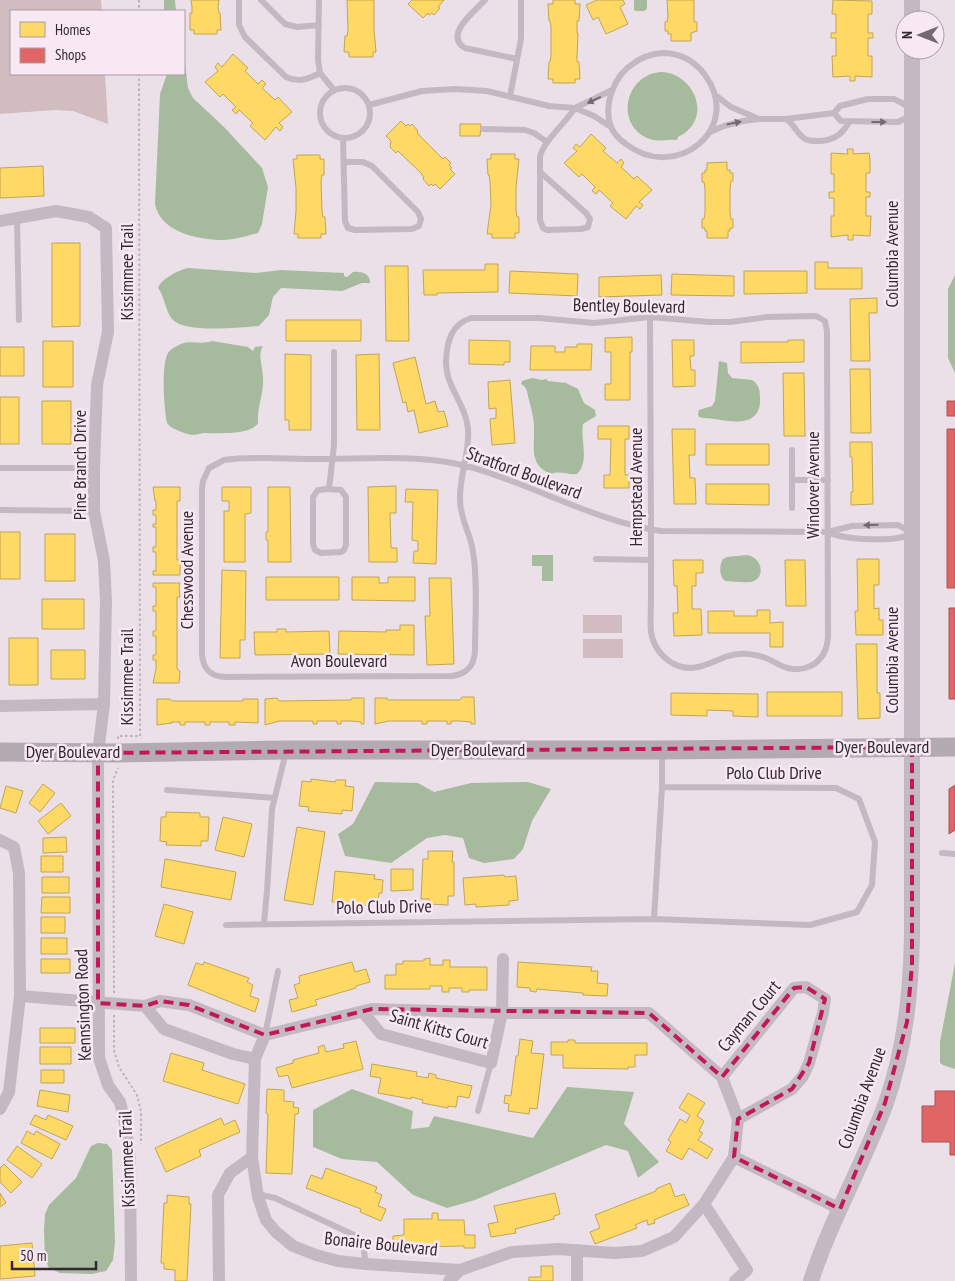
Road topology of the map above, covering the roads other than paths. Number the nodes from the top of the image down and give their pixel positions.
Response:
1 (239, 0) edge
2 (261, 0) edge
3 (319, 0) edge
4 (485, 0) edge
5 (521, 0) edge
6 (319, 25) junction
7 (517, 59) junction
8 (912, 60) edge
9 (320, 73) junction
10 (334, 90) junction
11 (612, 90) junction
12 (715, 94) junction
13 (510, 96) junction
14 (369, 105) junction
15 (575, 108) junction
16 (912, 112) junction
17 (834, 113) junction
18 (760, 119) junction
19 (786, 119) junction
20 (849, 122) junction
21 (611, 127) junction
22 (483, 129) dead end
23 (710, 132) junction
24 (343, 139) junction
25 (547, 142) junction
26 (344, 162) junction
27 (540, 172) junction
28 (17, 218) junction
29 (0, 220) edge
30 (650, 317) junction
31 (19, 320) dead end
32 (825, 321) joint
33 (334, 352) dead end
34 (792, 450) dead end
35 (332, 459) junction
36 (463, 465) junction
37 (0, 468) edge
38 (94, 468) junction
39 (209, 468) joint
40 (792, 480) junction
41 (828, 480) junction
42 (329, 489) junction
43 (792, 508) dead end
44 (0, 510) edge
45 (94, 511) junction
46 (651, 529) junction
47 (828, 532) junction
48 (912, 533) junction
49 (596, 559) dead end
50 (651, 560) junction
51 (661, 654) joint
52 (208, 672) joint
53 (104, 704) junction
54 (0, 706) edge
55 (912, 746) junction
56 (955, 746) edge
57 (286, 750) junction
58 (662, 750) junction
59 (0, 752) edge
60 (98, 753) junction
61 (662, 787) junction
62 (167, 790) dead end
63 (274, 798) junction
64 (0, 840) edge
65 (942, 853) dead end
66 (955, 854) edge
67 (654, 919) junction
68 (264, 923) junction
69 (226, 925) dead end
70 (503, 959) dead end
71 (278, 971) dead end
72 (20, 996) junction
73 (98, 1003) junction
74 (146, 1006) junction
75 (363, 1012) junction
76 (502, 1012) junction
77 (265, 1035) junction
78 (255, 1059) junction
79 (491, 1063) junction
80 (722, 1077) junction
81 (0, 1109) edge
82 (478, 1111) dead end
83 (738, 1119) junction
84 (252, 1157) junction
85 (734, 1157) junction
86 (257, 1194) junction
87 (704, 1204) junction
88 (840, 1209) junction
89 (578, 1250) junction
90 (366, 1264) junction
91 (460, 1270) junction
92 (131, 1281) edge
93 (219, 1281) edge
94 (449, 1281) edge
95 (577, 1281) edge
96 (735, 1281) edge
97 (812, 1281) edge

1 - 9 lane
2 - 6 lane
3 - 6 lane
4 - 7 lane
5 - 7 lane
6 - 9 lane
7 - 13 lane
8 - 16 street, Columbia Avenue
9 - 10 lane
10 - 14 lane
10 - 24 lane
11 - 12 lane
11 -> 15 lane
11 - 21 lane
12 - 18 lane
12 - 23 lane
13 - 14 lane
13 - 15 lane
14 - 24 lane
15 - 21 lane
15 - 25 lane
16 - 17 lane
20 -> 16 lane
16 - 48 street, Columbia Avenue
17 - 19 lane
17 - 20 lane
18 - 19 lane
23 -> 18 lane
19 - 20 lane
21 - 23 lane
22 - 25 lane
24 - 26 lane
25 - 27 lane
26 - 26 lane
27 - 27 lane
28 - 29 street
28 - 31 lane
28 - 38 street, Pine Branch Drive
30 - 32 lane, Bentley Boulevard
30 - 36 lane, Bentley Boulevard
30 - 46 lane, Hempstead Avenue
32 - 41 lane, Windover Avenue
33 - 35 lane
34 - 40 lane
35 - 36 lane, Stratford Boulevard
35 - 39 lane, Stratford Boulevard
35 - 42 lane
36 - 46 lane, Stratford Boulevard
36 - 52 lane, Avon Boulevard
37 - 38 lane
38 - 45 street, Pine Branch Drive
39 - 52 lane, Chesswood Avenue
40 - 41 lane
40 - 43 lane
41 - 47 lane, Windover Avenue
42 - 42 lane
44 - 45 lane
45 - 53 street, Pine Branch Drive
46 - 47 lane, Stratford Boulevard
46 - 50 lane, Hempstead Avenue
47 - 48 lane, Stratford Boulevard
48 -> 47 lane, Stratford Boulevard
47 - 51 lane, Windover Avenue
48 - 55 street, Columbia Avenue
49 - 50 lane
50 - 51 lane, Hempstead Avenue
53 - 54 street
53 - 60 street, Pine Branch Drive
55 - 56 main road, Dyer Boulevard
55 - 58 main road, Dyer Boulevard
55 - 88 street, Columbia Avenue
57 - 58 main road, Dyer Boulevard
57 - 60 main road, Dyer Boulevard
57 - 63 lane
58 - 61 lane
59 - 60 main road, Dyer Boulevard
60 - 73 street, Kennsington Road
61 - 67 lane
61 - 67 lane, Polo Club Drive
62 - 63 lane
63 - 68 lane
64 - 72 street
65 - 66 lane
67 - 68 lane, Polo Club Drive
68 - 69 lane, Polo Club Drive
70 - 76 street, Saint Kitts Court
71 - 77 lane
72 - 73 street
72 - 81 street
73 - 74 street
73 - 92 street, Kennsington Road
74 - 77 street
74 - 78 street
75 - 76 street, Bonaire Boulevard
75 - 77 street, Bonaire Boulevard
75 - 79 street, Saint Kitts Court
76 - 79 street, Saint Kitts Court
76 - 80 street, Bonaire Boulevard
77 - 78 street, Bonaire Boulevard
78 - 84 street, Bonaire Boulevard
79 - 82 lane
80 - 83 street, Bonaire Boulevard
80 - 83 street, Cayman Court
83 - 85 street, Bonaire Boulevard
84 - 86 street, Bonaire Boulevard
84 - 93 street
85 - 87 street, Bonaire Boulevard
85 - 88 street
86 - 90 lane
86 - 90 street, Bonaire Boulevard
87 - 89 street, Bonaire Boulevard
87 - 96 street
88 - 97 street, Columbia Avenue
89 - 91 street, Bonaire Boulevard
89 - 95 street
90 - 91 street, Bonaire Boulevard
91 - 94 street

